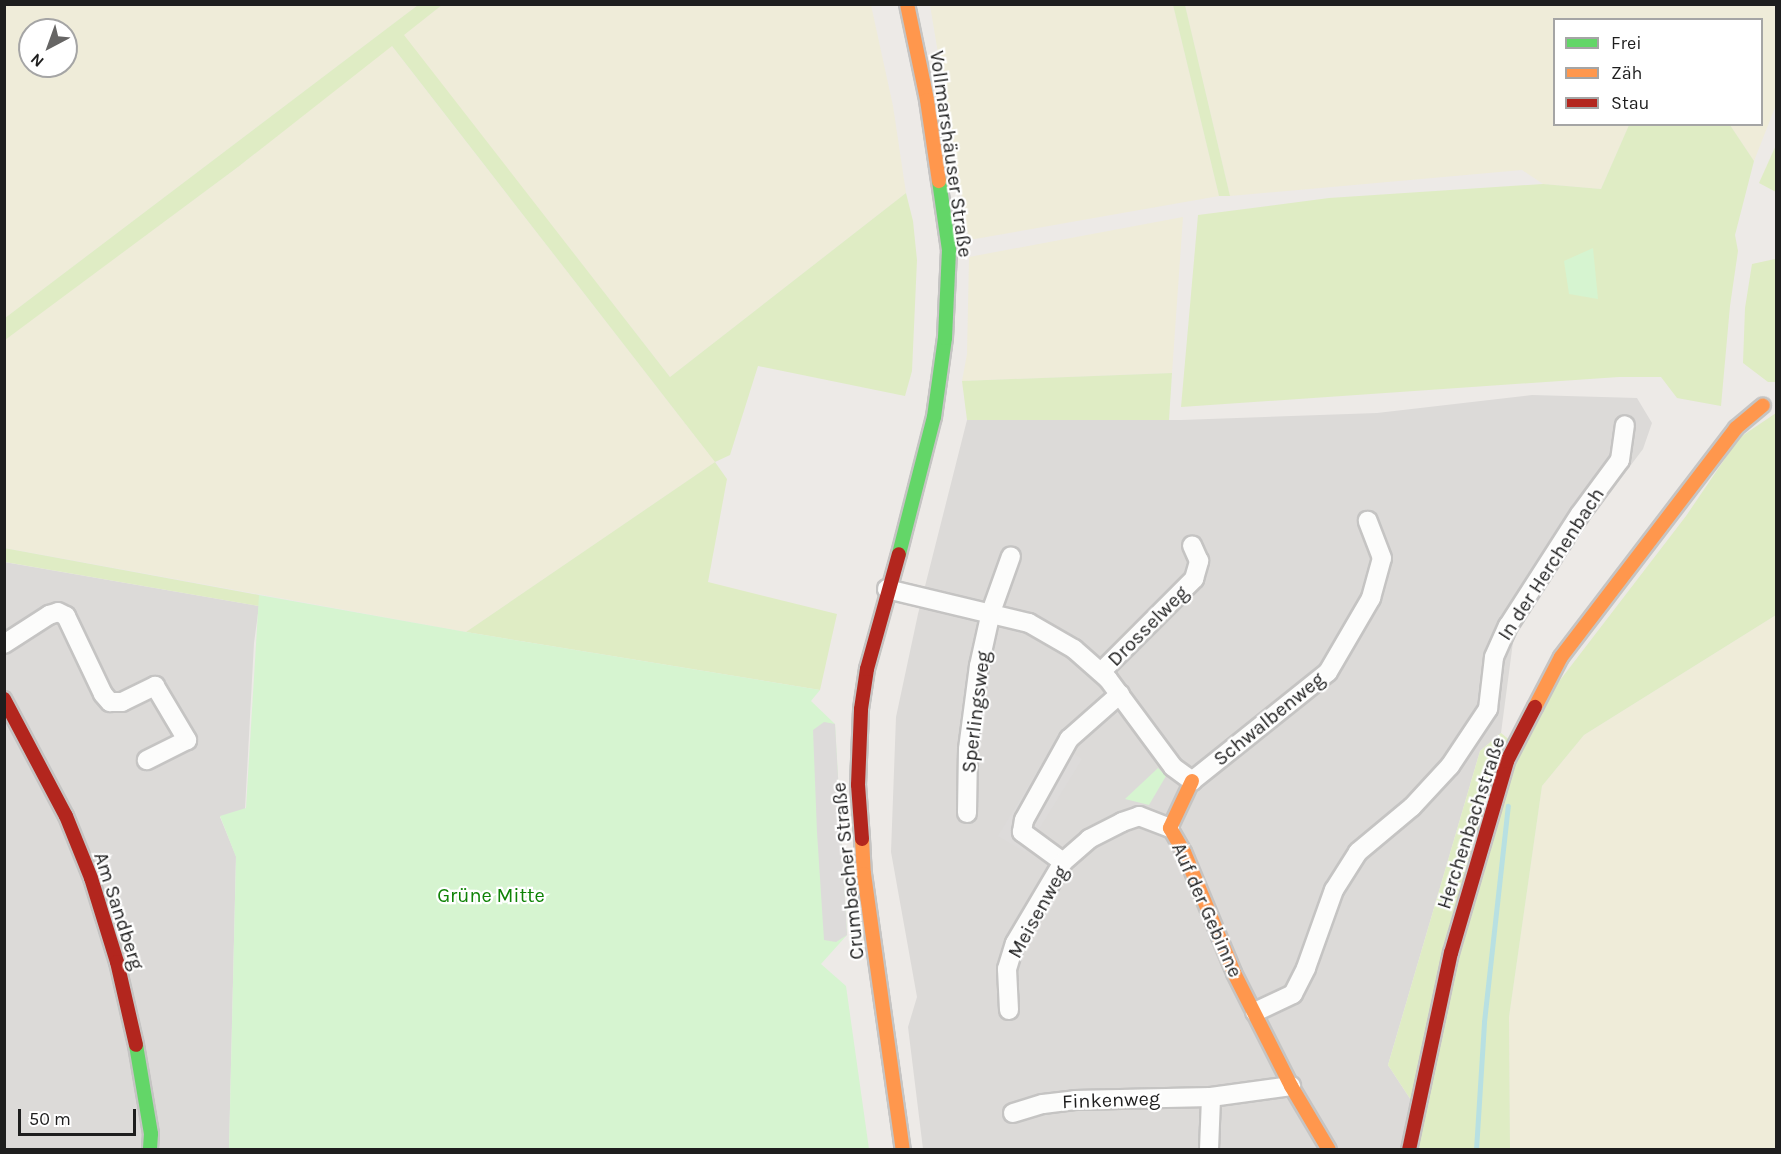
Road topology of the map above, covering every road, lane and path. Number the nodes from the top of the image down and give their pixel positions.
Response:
1 (907, 4) edge
2 (1763, 405) dead end
3 (934, 417) joint
4 (1625, 425) dead end
5 (1368, 520) dead end
6 (1192, 545) dead end
7 (1011, 556) dead end
8 (887, 589) junction
9 (991, 612) junction
10 (4, 644) edge
11 (1101, 672) junction
12 (1120, 694) junction
13 (4, 699) edge
14 (147, 760) dead end
15 (1192, 781) junction
16 (967, 813) dead end
17 (1170, 828) junction
18 (1063, 862) junction
19 (1009, 1010) dead end
20 (1255, 1012) junction
21 (1291, 1086) junction
22 (1211, 1097) junction
23 (1013, 1113) dead end
24 (150, 1149) edge
25 (903, 1149) edge
26 (1209, 1149) edge
27 (1329, 1149) edge
28 (1409, 1149) edge

1 - 3 street, Vollmarshäuser Straße
2 - 28 street, Herchenbachstraße
3 - 8 street, Crumbacher Straße
4 - 20 street, In der Herchenbach
5 - 15 street, Schwalbenweg
6 - 11 street, Drosselweg
7 - 9 street, Sperlingsweg
8 - 9 street
8 - 25 street, Crumbacher Straße
9 - 11 street
9 - 16 street, Sperlingsweg
10 - 14 street
11 - 12 street
12 - 15 street
12 - 18 street
13 - 24 street, Am Sandberg
15 - 17 street, Auf der Gebinne
17 - 18 street, Meisenweg
17 - 20 street, Auf der Gebinne
18 - 19 street, Meisenweg
20 - 21 street, Auf der Gebinne
21 - 22 street, Finkenweg
21 - 27 street
22 - 23 street, Finkenweg
22 - 26 street

